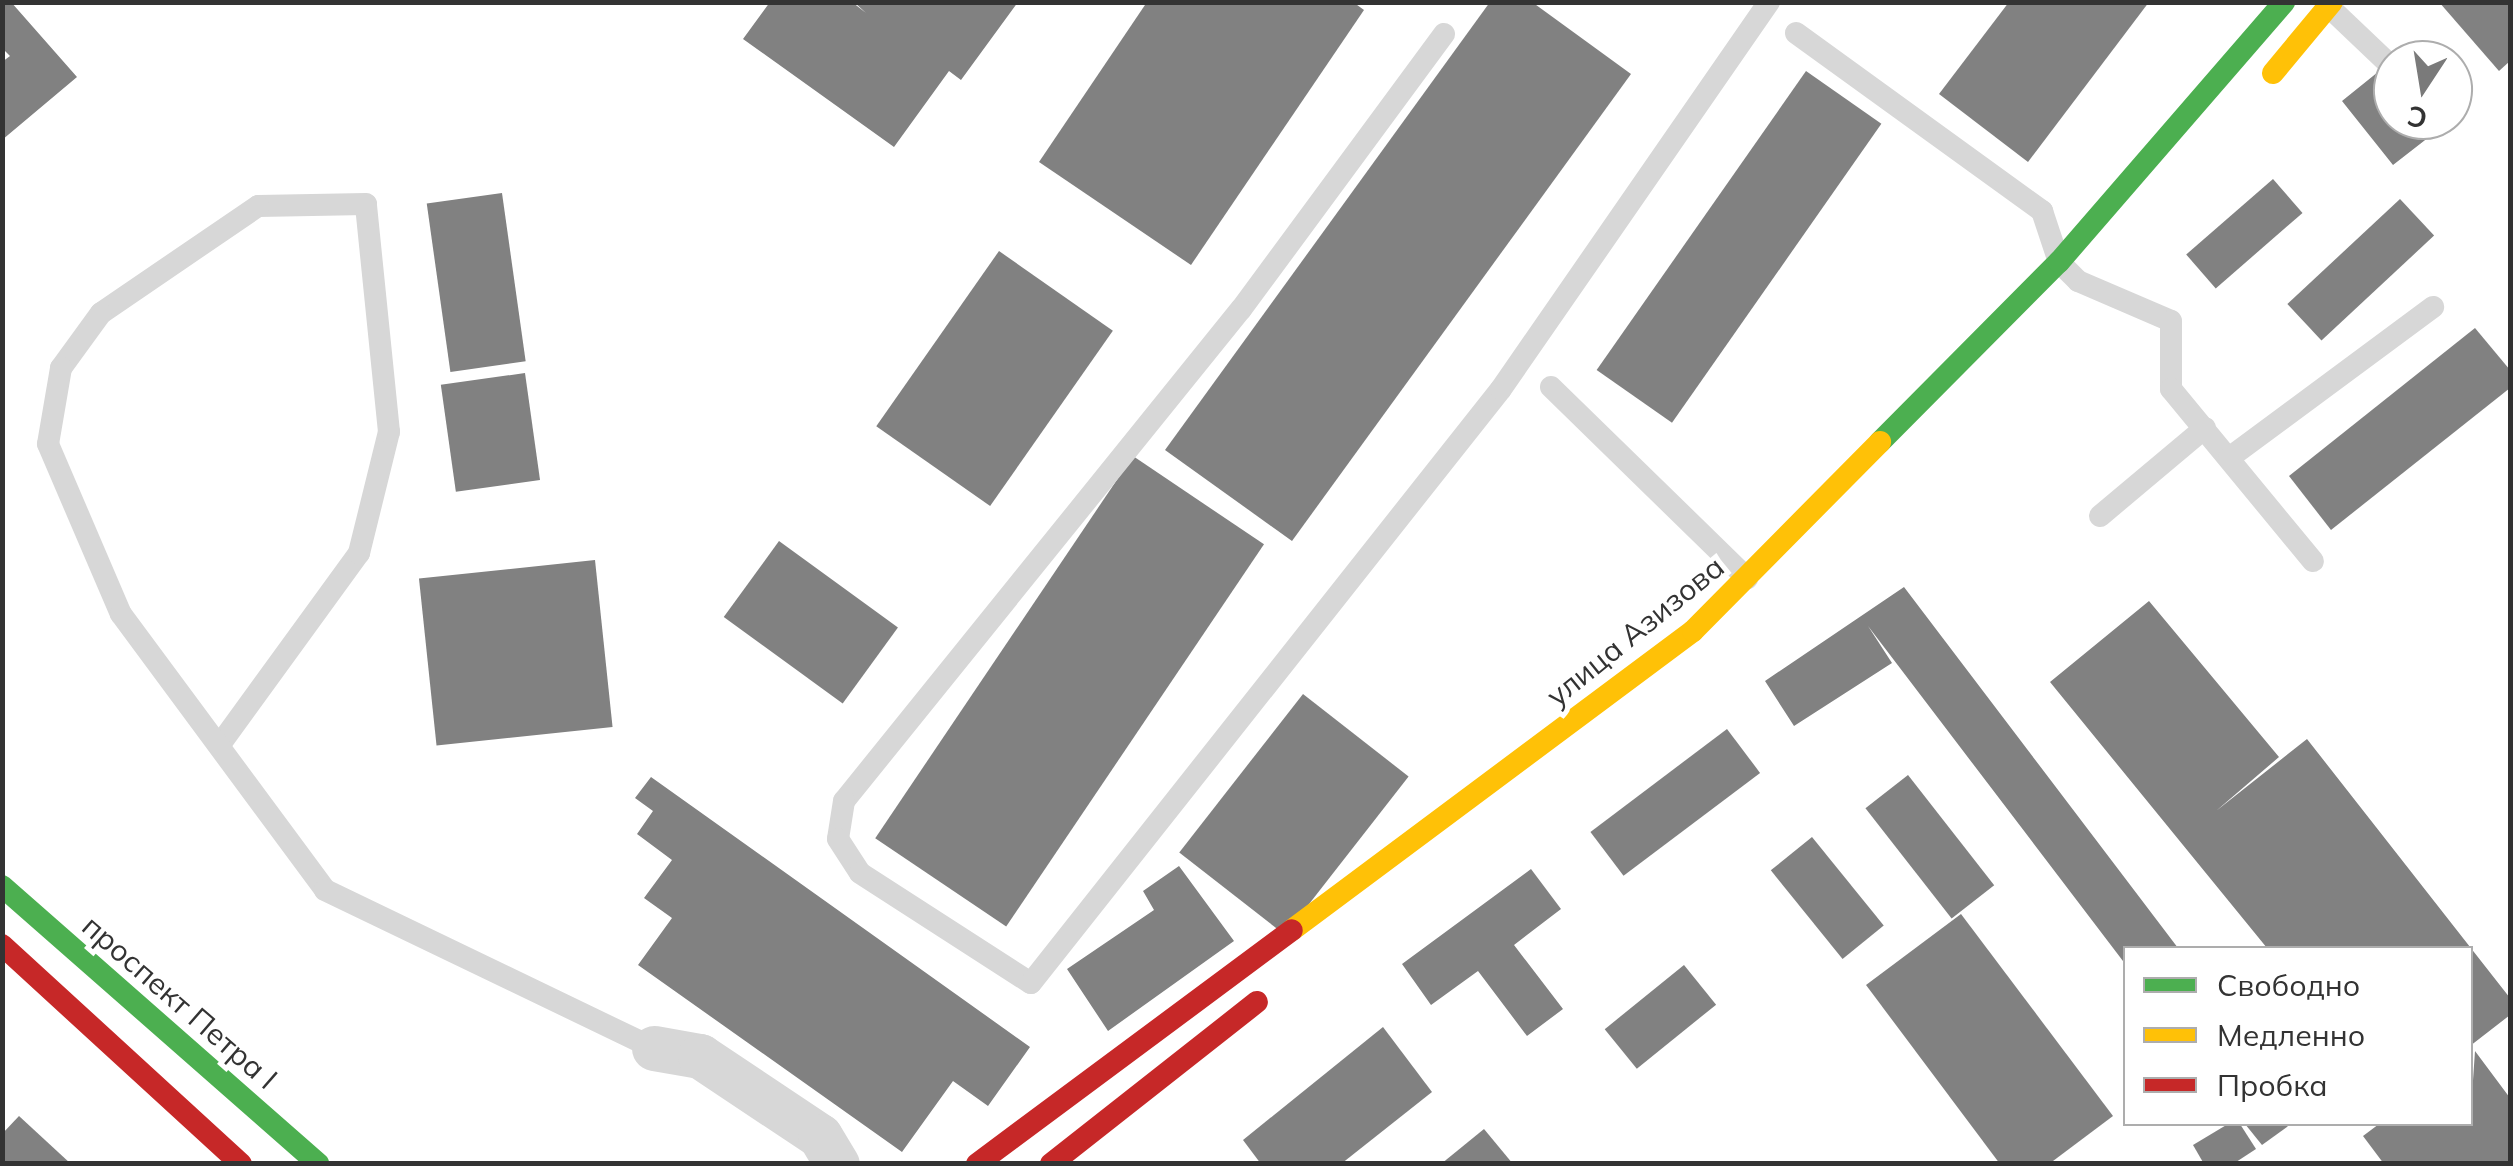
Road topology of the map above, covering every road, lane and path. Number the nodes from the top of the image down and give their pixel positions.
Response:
1 (1768, 2) edge
2 (2284, 2) edge
3 (2330, 4) edge
4 (1796, 32) dead end
5 (1444, 34) dead end
6 (2373, 48) edge
7 (2250, 98) dead end
8 (2059, 262) junction
9 (2434, 307) dead end
10 (1551, 387) dead end
11 (2205, 428) junction
12 (2230, 458) junction
13 (2100, 516) dead end
14 (2313, 561) dead end
15 (1747, 578) junction
16 (222, 743) junction
17 (2, 886) edge
18 (2, 945) edge
19 (1274, 989) dead end
20 (654, 1048) joint
21 (241, 1164) edge
22 (318, 1164) edge
23 (838, 1164) edge
24 (977, 1164) edge
25 (1051, 1164) edge

1 - 5 lane
2 - 8 main road, улица Азизова
3 - 6 lane
3 - 7 main road
4 - 8 lane
8 - 11 lane
8 - 15 main road, улица Азизова
9 - 12 lane
10 - 15 lane
11 - 12 lane
11 - 13 lane
12 - 14 lane
15 - 24 main road, улица Азизова
16 - 16 lane
16 - 20 lane
17 - 22 main road, проспект Петра I
18 - 21 main road
19 - 25 main road
20 - 23 street

